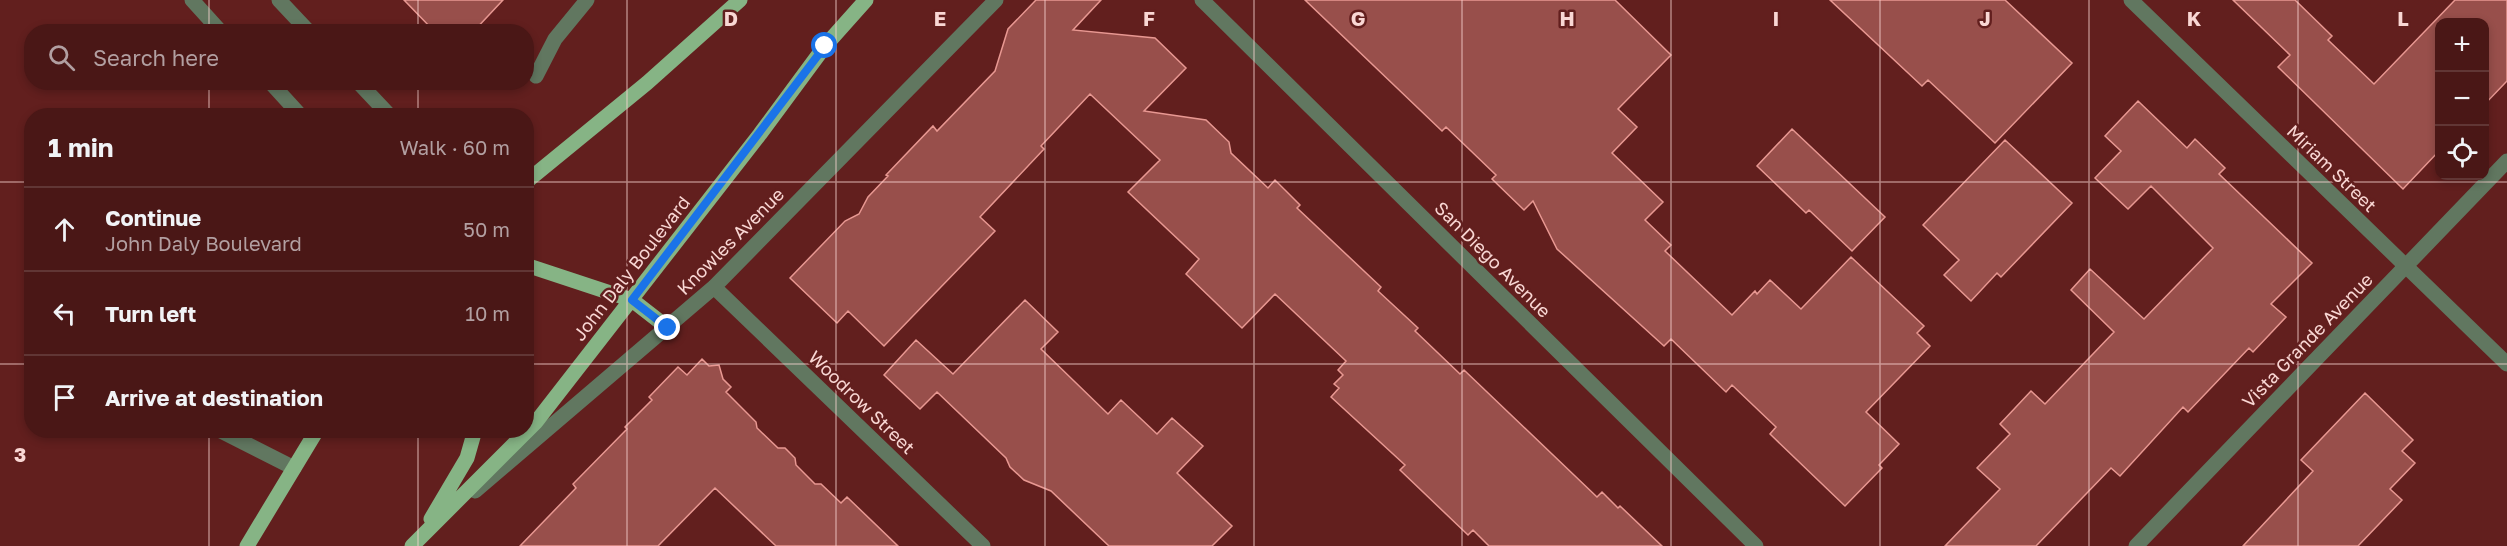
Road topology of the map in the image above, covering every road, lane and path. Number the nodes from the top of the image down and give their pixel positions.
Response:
1 (192, 0) edge
2 (279, 0) edge
3 (587, 0) edge
4 (740, 0) edge
5 (866, 0) edge
6 (996, 0) edge
7 (1202, 0) edge
8 (2131, 0) edge
9 (214, 24) edge
10 (302, 24) edge
11 (536, 76) dead end
12 (277, 90) edge
13 (366, 90) edge
14 (294, 108) edge
15 (382, 108) edge
16 (2507, 160) edge
17 (534, 176) edge
18 (2405, 266) junction
19 (534, 268) edge
20 (714, 287) junction
21 (632, 300) junction
22 (668, 328) junction
23 (2507, 364) edge
24 (534, 424) edge
25 (235, 438) edge
26 (312, 438) edge
27 (473, 438) edge
28 (520, 438) edge
29 (294, 468) junction
30 (416, 542) edge
31 (248, 546) edge
32 (983, 546) edge
33 (1756, 546) edge
34 (2136, 546) edge

1 - 9 street
2 - 10 street
3 - 11 street
4 - 17 main road
5 - 21 main road, John Daly Boulevard
6 - 20 street, Knowles Avenue
7 - 33 street, San Diego Avenue
8 - 18 street, Miriam Street
12 - 14 street
13 - 15 street
16 - 18 street, Vista Grande Avenue
18 - 23 street, Miriam Street
18 - 34 street, Vista Grande Avenue
19 - 21 main road
20 - 22 street, Knowles Avenue
20 - 32 street, Woodrow Street
21 - 22 main road
21 - 24 main road, John Daly Boulevard
22 - 30 street, Knowles Avenue
25 - 29 street
26 - 29 main road
27 - 30 main road
28 - 30 main road, John Daly Boulevard
29 - 31 main road

